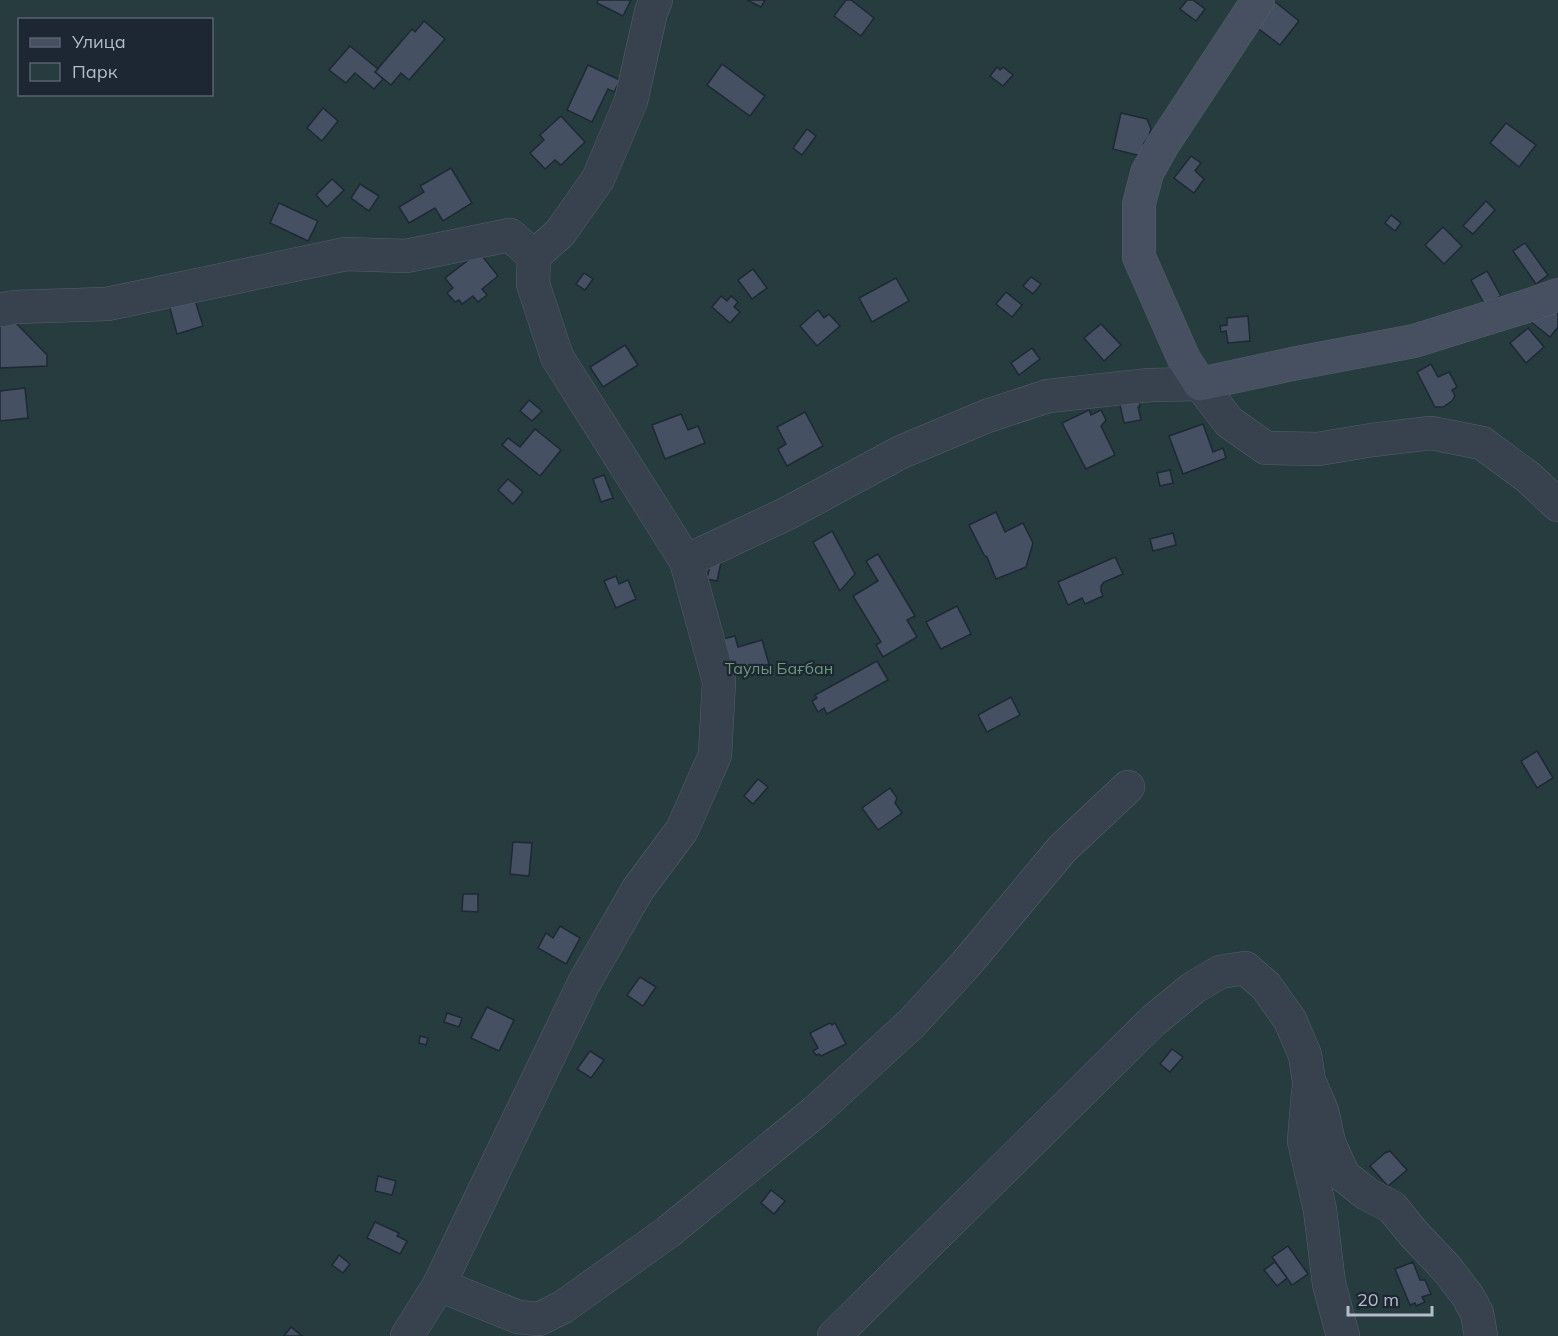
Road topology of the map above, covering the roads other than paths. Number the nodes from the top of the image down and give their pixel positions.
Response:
1 (656, 0) edge
2 (1258, 0) edge
3 (534, 256) junction
4 (1558, 295) edge
5 (0, 310) edge
6 (1200, 384) junction
7 (1558, 505) edge
8 (686, 561) junction
9 (1128, 788) dead end
10 (1309, 1081) junction
11 (439, 1285) junction
12 (406, 1336) edge
13 (834, 1336) edge
14 (1343, 1336) edge
15 (1481, 1336) edge

1 - 3 street
2 - 6 street
3 - 5 street
3 - 8 street
4 - 6 street
6 - 7 street
6 - 8 street
8 - 11 street
9 - 11 street
10 - 13 street
10 - 14 street
10 - 15 street
11 - 12 street

